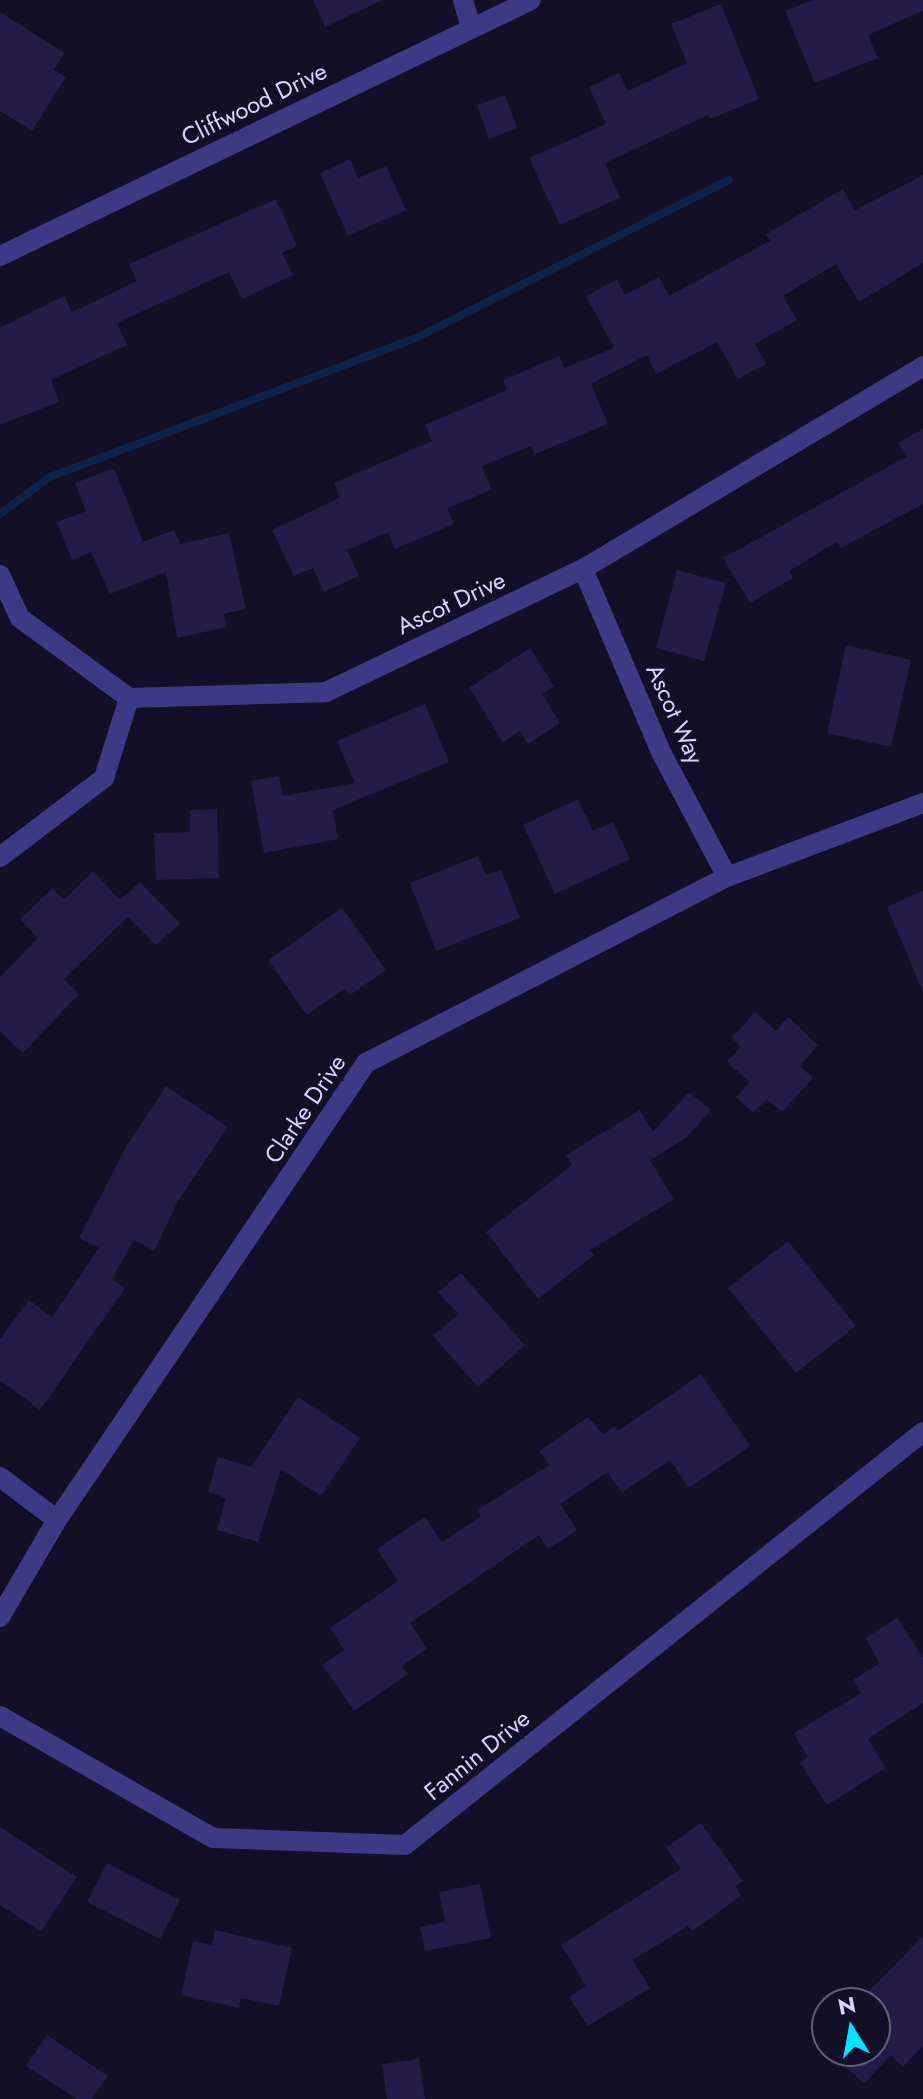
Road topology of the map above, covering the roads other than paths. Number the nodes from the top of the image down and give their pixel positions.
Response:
1 (463, 0) edge
2 (531, 0) edge
3 (471, 28) junction
4 (0, 256) edge
5 (923, 366) edge
6 (583, 569) junction
7 (0, 575) edge
8 (129, 698) junction
9 (923, 803) edge
10 (0, 857) edge
11 (727, 877) junction
12 (923, 1432) edge
13 (0, 1477) edge
14 (57, 1520) junction
15 (0, 1617) edge
16 (0, 1716) edge

1 - 3 street
2 - 3 street, Cliffwood Drive
3 - 4 street, Cliffwood Drive
5 - 6 street, Ascot Drive
6 - 8 street, Ascot Drive
6 - 11 street, Ascot Way
7 - 8 street
8 - 10 street
9 - 11 street, Clarke Drive
11 - 14 street, Clarke Drive
12 - 16 street, Fannin Drive
13 - 14 street
14 - 15 street, Clarke Drive

